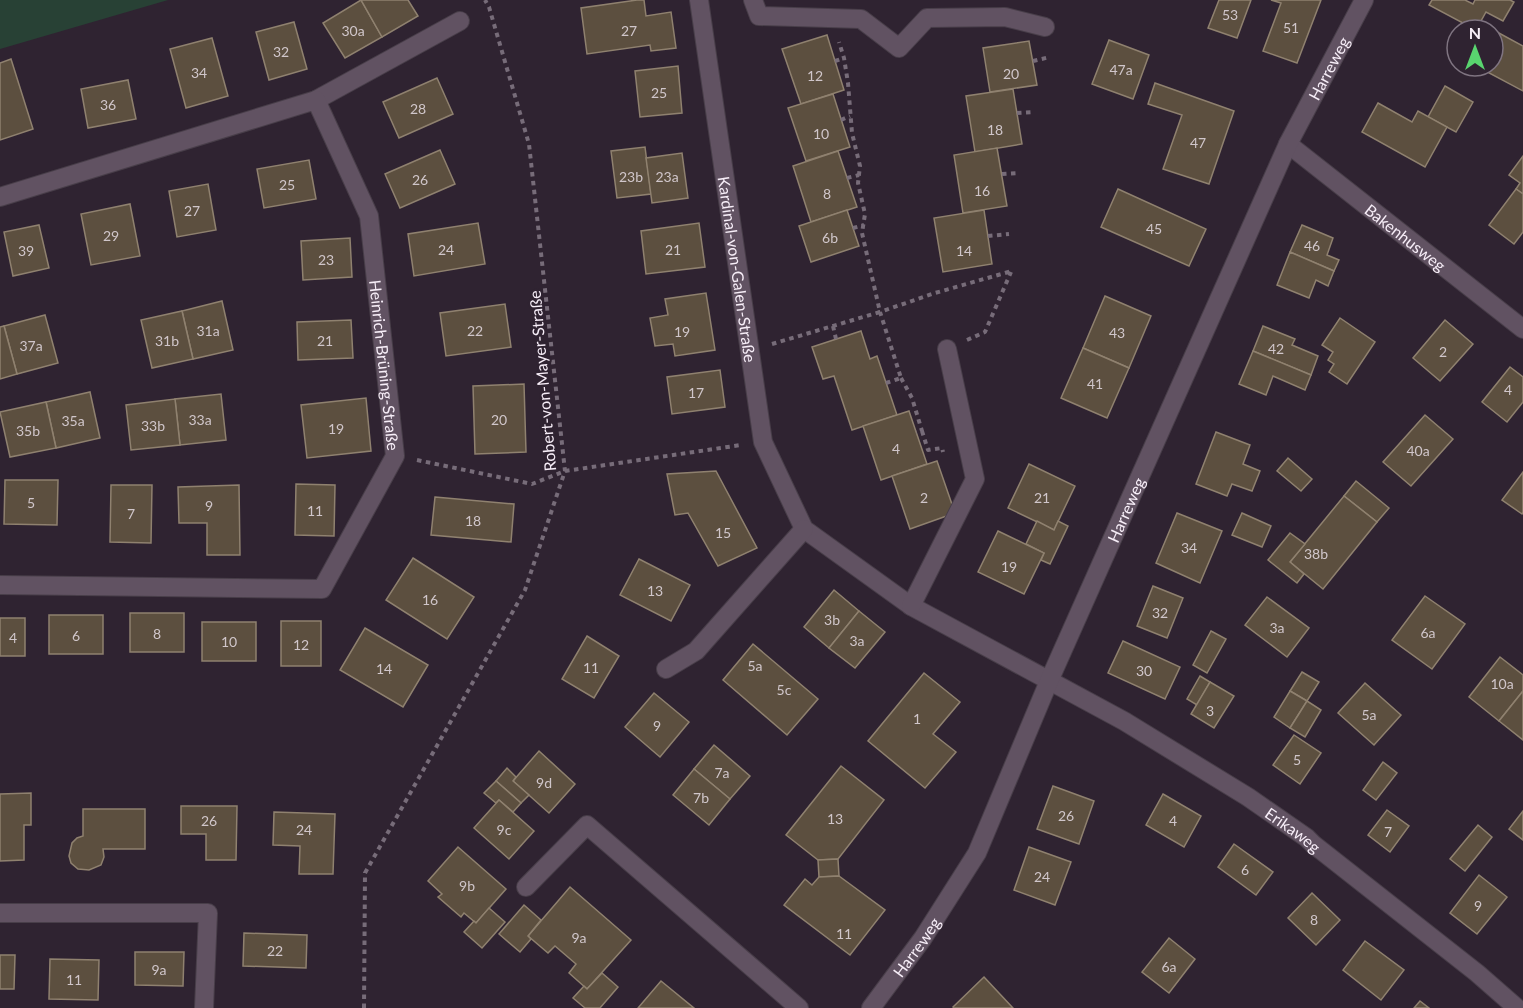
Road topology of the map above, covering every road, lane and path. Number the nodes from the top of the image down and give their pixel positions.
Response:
1 (485, 0) edge
2 (699, 0) edge
3 (753, 0) edge
4 (1364, 0) edge
5 (832, 18) junction
6 (460, 21) dead end
7 (1045, 27) dead end
8 (1050, 57) dead end
9 (844, 58) junction
10 (835, 61) dead end
11 (1033, 61) dead end
12 (316, 100) junction
13 (1034, 112) dead end
14 (1017, 113) dead end
15 (850, 116) junction
16 (841, 120) dead end
17 (1288, 144) junction
18 (1019, 173) dead end
19 (1002, 174) dead end
20 (859, 175) junction
21 (847, 178) dead end
22 (0, 197) edge
23 (864, 225) junction
24 (853, 228) dead end
25 (1009, 234) dead end
26 (988, 236) dead end
27 (880, 312) junction
28 (833, 326) junction
29 (1523, 329) edge
30 (836, 339) dead end
31 (947, 349) joint
32 (750, 351) junction
33 (901, 378) junction
34 (886, 383) dead end
35 (922, 431) junction
36 (916, 432) dead end
37 (763, 442) junction
38 (395, 456) junction
39 (945, 457) dead end
40 (566, 471) junction
41 (804, 530) junction
42 (0, 585) edge
43 (911, 606) junction
44 (666, 669) dead end
45 (1049, 681) junction
46 (526, 887) dead end
47 (0, 913) edge
48 (204, 1008) edge
49 (364, 1008) edge
50 (799, 1008) edge
51 (871, 1008) edge
52 (1517, 1008) edge

1 - 40 path, Robert-von-Mayer-Straße
2 - 32 street, Kardinal-von-Galen-Straße
3 - 5 street
4 - 17 street, Harreweg
5 - 7 street
5 - 9 path
6 - 12 street
8 - 11 path
9 - 10 path
9 - 15 path
12 - 22 street
12 - 38 street, Heinrich-Brüning-Straße
13 - 14 path
15 - 16 path
15 - 20 path
17 - 29 street, Bakenhusweg
17 - 45 street, Harreweg
18 - 19 path
20 - 21 path
20 - 23 path
23 - 24 path
23 - 27 path
25 - 26 path
27 - 28 path
27 - 31 path
27 - 33 path
28 - 30 path
28 - 32 path
31 - 43 street
32 - 37 street, Kardinal-von-Galen-Straße
33 - 34 path
33 - 35 path
35 - 36 path
35 - 39 path
37 - 40 path
37 - 41 street, Kardinal-von-Galen-Straße
38 - 40 path
38 - 42 street, Heinrich-Brüning-Straße
40 - 49 path, Robert-von-Mayer-Straße
41 - 43 street, Kardinal-von-Galen-Straße
41 - 44 street
43 - 45 street, Kardinal-von-Galen-Straße
45 - 51 street, Harreweg
45 - 52 street, Erikaweg
46 - 50 street
47 - 48 street

